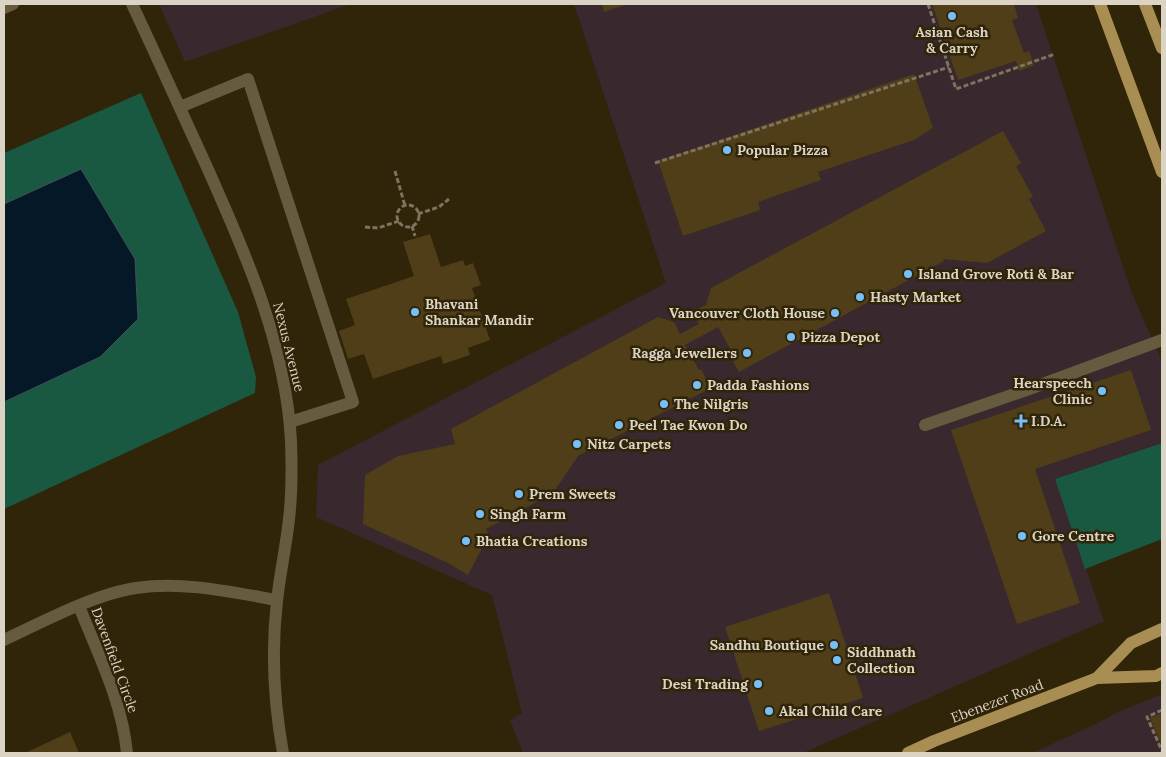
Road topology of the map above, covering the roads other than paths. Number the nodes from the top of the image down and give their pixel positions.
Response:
1 (13, 4) edge
2 (132, 4) edge
3 (1100, 4) edge
4 (1145, 4) edge
5 (4, 8) edge
6 (1162, 48) edge
7 (180, 108) junction
8 (1162, 172) edge
9 (1162, 340) edge
10 (290, 422) junction
11 (926, 425) dead end
12 (277, 600) junction
13 (79, 606) junction
14 (1162, 629) edge
15 (4, 640) edge
16 (1162, 673) edge
17 (1097, 678) junction
18 (127, 753) edge
19 (283, 753) edge
20 (908, 753) edge

1 - 5 street
2 - 7 street, Nexus Avenue
3 - 8 main road
4 - 6 main road
7 - 10 street, Nexus Avenue
7 - 10 street
9 - 11 street
10 - 12 street, Nexus Avenue
12 - 13 street, Davenfield Circle
12 - 19 street, Nexus Avenue
13 - 15 street, Davenfield Circle
13 - 18 street, Davenfield Circle
14 - 17 main road, Ebenezer Road
16 - 17 main road, Ebenezer Road
17 - 20 main road, Ebenezer Road

